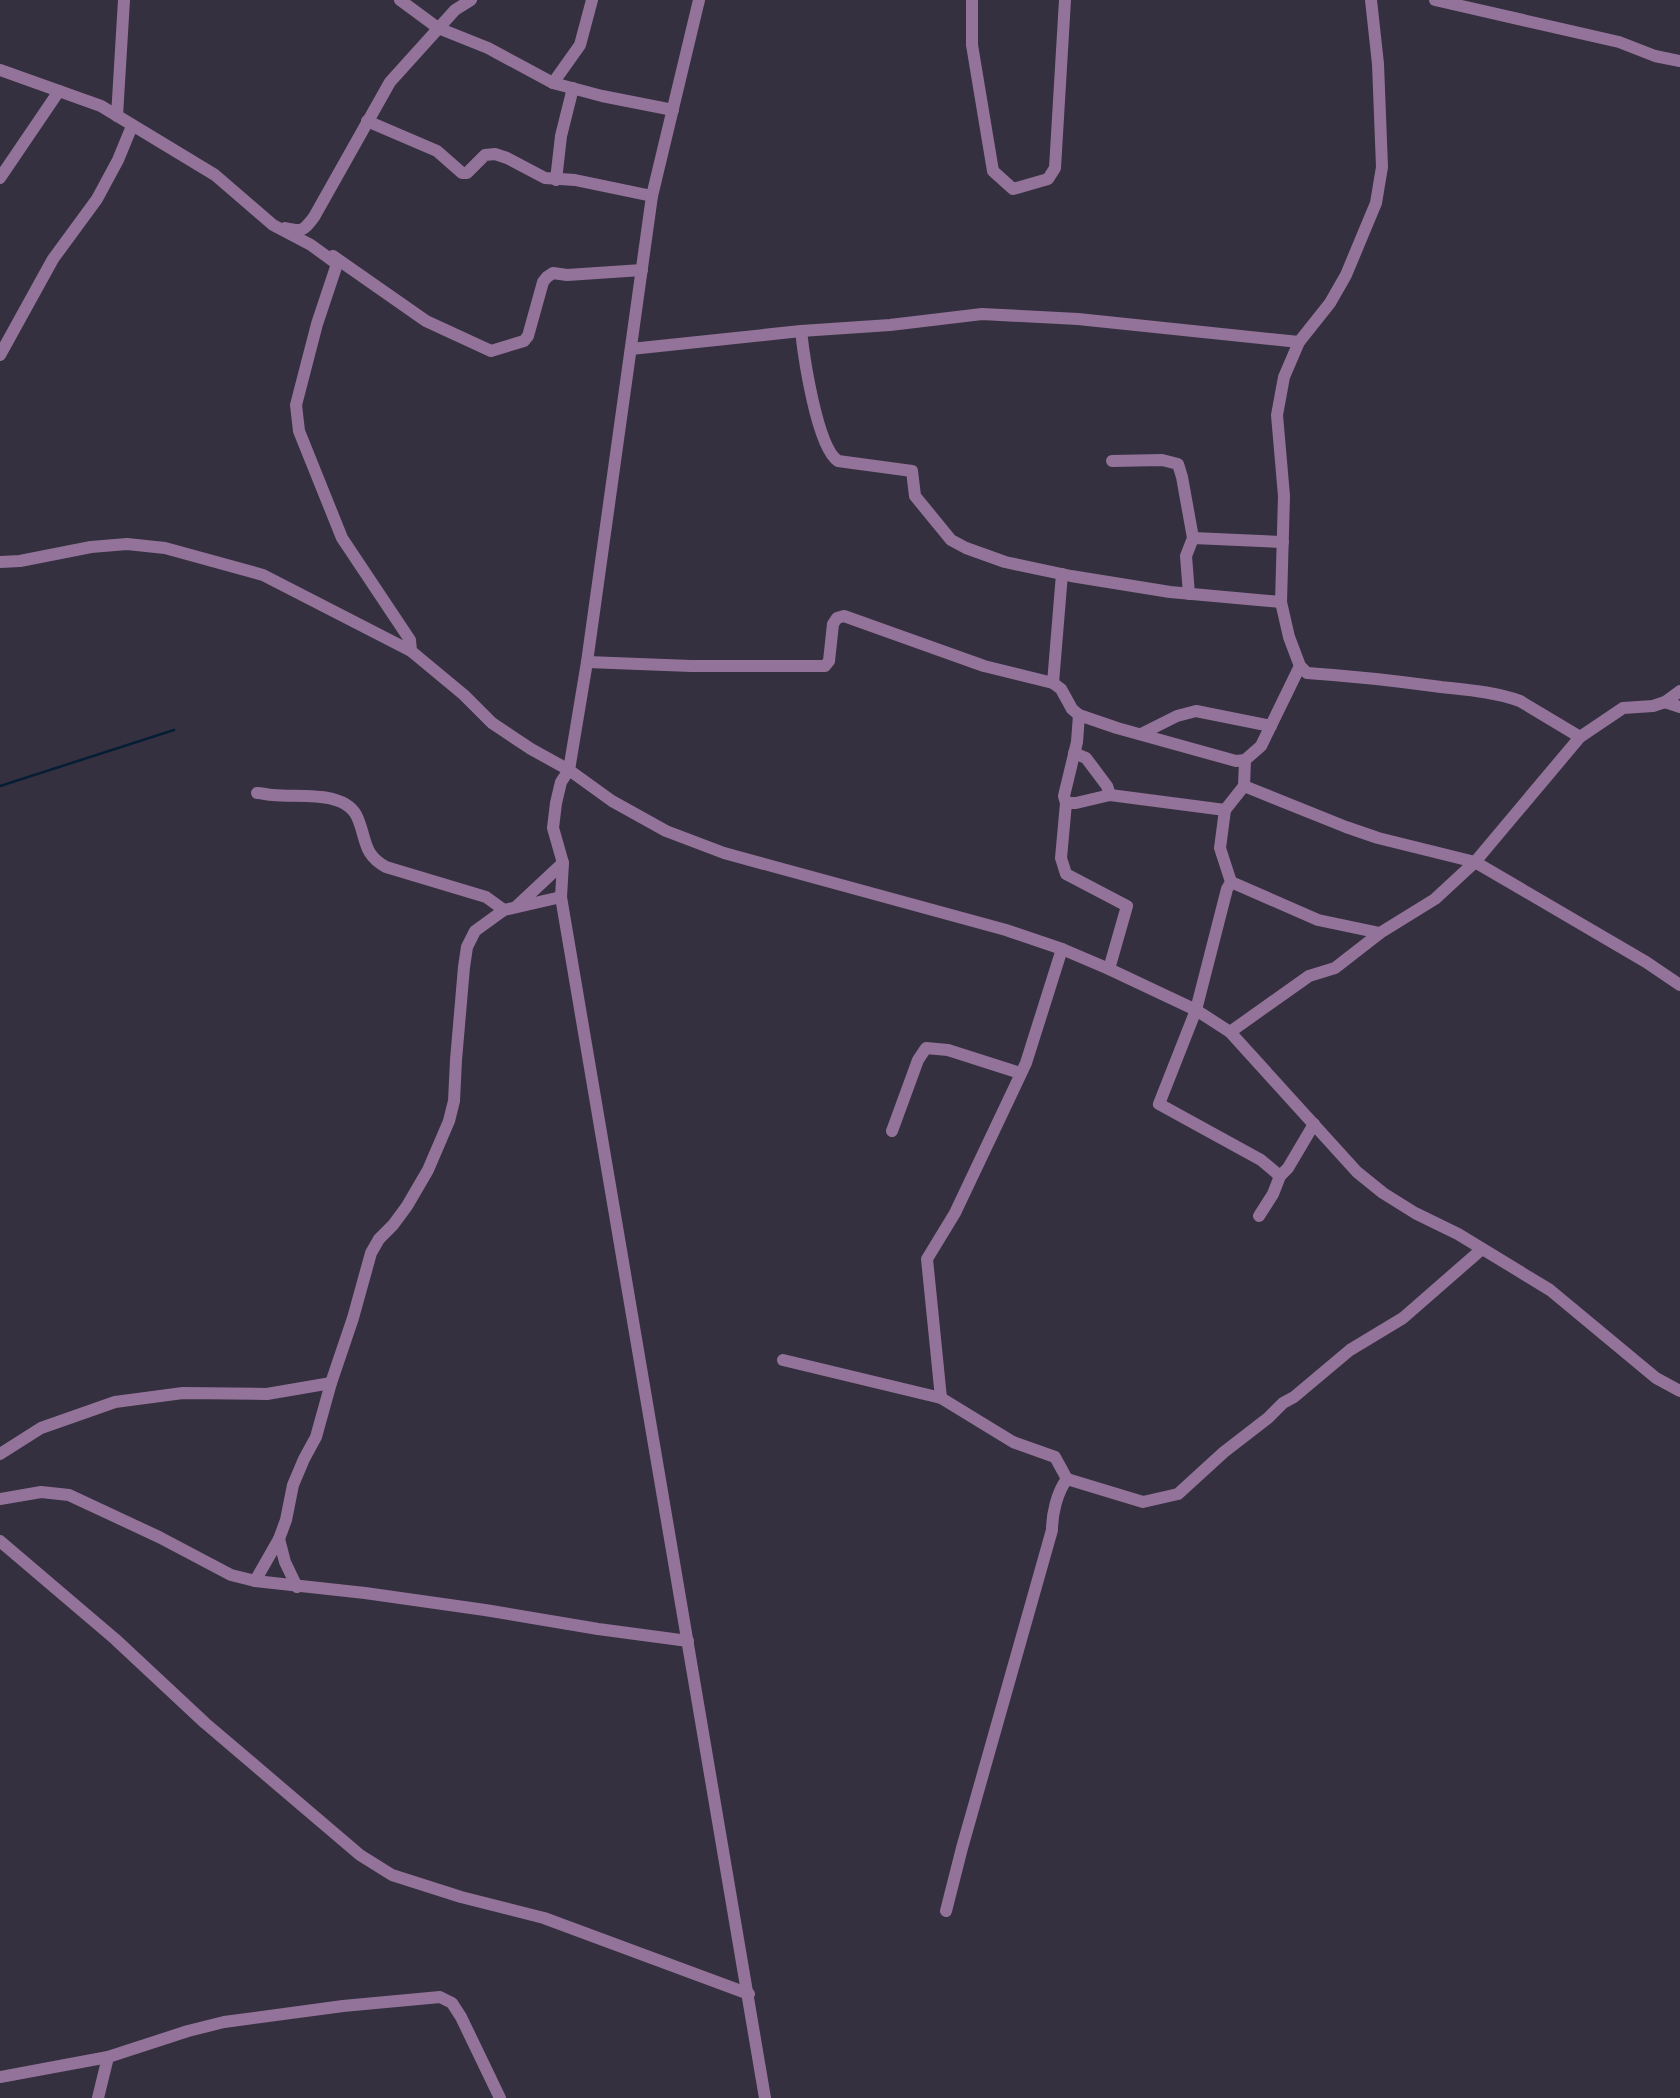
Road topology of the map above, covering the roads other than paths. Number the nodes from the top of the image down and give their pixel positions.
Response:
1 (124, 0) edge
2 (400, 0) edge
3 (470, 0) edge
4 (592, 0) edge
5 (699, 0) edge
6 (972, 0) edge
7 (1064, 0) edge
8 (1371, 0) edge
9 (1435, 0) edge
10 (438, 28) junction
11 (1680, 61) edge
12 (0, 70) edge
13 (553, 83) junction
14 (573, 88) junction
15 (58, 91) junction
16 (673, 110) junction
17 (117, 116) junction
18 (367, 120) junction
19 (132, 126) junction
20 (0, 178) edge
21 (556, 180) junction
22 (652, 196) junction
23 (273, 225) junction
24 (298, 231) junction
25 (642, 270) junction
26 (801, 331) junction
27 (1299, 342) junction
28 (631, 349) junction
29 (0, 355) edge
30 (1112, 461) dead end
31 (1193, 538) junction
32 (1283, 542) junction
33 (0, 562) edge
34 (1062, 574) junction
35 (1189, 594) junction
36 (1281, 602) junction
37 (411, 651) junction
38 (587, 662) junction
39 (1300, 666) junction
40 (1053, 683) junction
41 (1680, 691) edge
42 (1665, 702) junction
43 (1680, 707) edge
44 (1079, 715) junction
45 (1271, 726) junction
46 (1141, 734) junction
47 (1580, 737) junction
48 (1074, 753) junction
49 (1245, 760) junction
50 (569, 770) junction
51 (1244, 786) junction
52 (257, 793) dead end
53 (1110, 795) junction
54 (1066, 804) junction
55 (1226, 810) junction
56 (1475, 862) junction
57 (562, 863) junction
58 (1231, 882) junction
59 (561, 897) junction
60 (517, 906) junction
61 (504, 910) junction
62 (1380, 933) junction
63 (1062, 949) junction
64 (1109, 969) junction
65 (1680, 985) edge
66 (1196, 1010) junction
67 (1230, 1032) junction
68 (1020, 1073) junction
69 (1314, 1124) junction
70 (892, 1131) dead end
71 (1280, 1176) junction
72 (1259, 1216) dead end
73 (1482, 1249) junction
74 (783, 1360) dead end
75 (331, 1383) junction
76 (1680, 1391) edge
77 (940, 1398) junction
78 (0, 1454) edge
79 (1066, 1479) junction
80 (0, 1499) edge
81 (279, 1538) junction
82 (0, 1541) edge
83 (255, 1581) junction
84 (297, 1587) junction
85 (688, 1641) junction
86 (946, 1911) dead end
87 (749, 1994) junction
88 (108, 2057) junction
89 (0, 2077) edge
90 (98, 2098) edge
91 (500, 2098) edge
92 (765, 2098) edge

1 - 17 street
2 - 10 street
3 - 10 street
4 - 13 street
5 - 16 street
6 - 7 street
8 - 27 street
9 - 11 street
10 - 13 street
10 - 18 street
12 - 15 street
13 - 14 street
14 - 16 street
14 - 21 street
15 - 17 street
15 - 20 street
16 - 22 street
17 - 19 street
18 - 21 street
18 - 24 street
19 - 23 street
19 - 29 street
21 - 22 street
22 - 25 street
23 - 24 street
23 - 37 street
24 - 25 street
25 - 28 street
26 - 27 street
26 - 28 street
26 - 34 street
27 - 32 street
28 - 38 street
30 - 31 street
31 - 32 street
31 - 35 street
32 - 36 street
33 - 37 street
34 - 35 street
34 - 40 street
35 - 36 street
36 - 39 street
37 - 50 street
38 - 40 street
38 - 50 street
39 - 45 street
39 - 47 street
40 - 44 street
41 - 42 street
42 - 43 street
42 - 47 street
44 - 46 street
44 - 48 street
45 - 46 street
45 - 49 street
46 - 49 street
47 - 56 street
48 - 53 street
48 - 54 street
49 - 51 street
50 - 57 street
50 - 63 street
51 - 55 street
51 - 56 street
52 - 61 street
53 - 54 street
53 - 55 street
54 - 64 street
55 - 58 street
56 - 62 street
56 - 65 street
57 - 59 street
57 - 60 street
58 - 62 street
58 - 66 street
59 - 60 street
59 - 85 street
60 - 61 street
61 - 75 street
62 - 67 street
63 - 64 street
63 - 68 street
64 - 66 street
66 - 67 street
66 - 71 street
67 - 69 street
68 - 70 street
68 - 77 street
69 - 71 street
69 - 73 street
71 - 72 street
73 - 76 street
73 - 79 street
74 - 77 street
75 - 78 street
75 - 81 street
77 - 79 street
79 - 86 street
80 - 83 street
81 - 83 street
81 - 84 street
82 - 87 street
83 - 84 street
84 - 85 street
85 - 87 street
87 - 92 street
88 - 89 street
88 - 90 street
88 - 91 street

